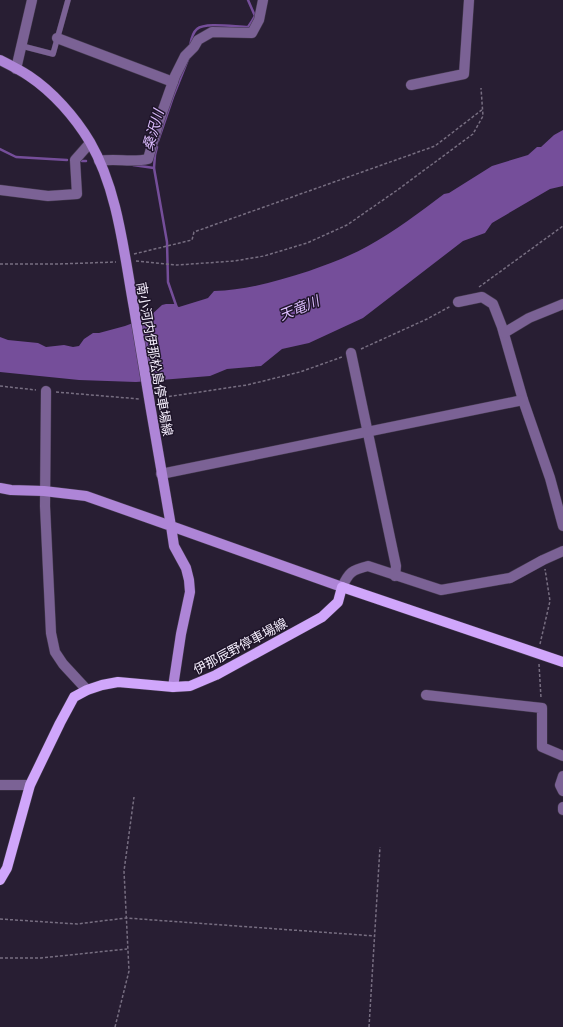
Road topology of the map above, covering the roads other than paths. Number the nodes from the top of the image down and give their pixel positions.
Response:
1 (32, 0) edge
2 (68, 0) edge
3 (263, 0) edge
4 (469, 0) edge
5 (57, 38) junction
6 (22, 46) junction
7 (0, 60) edge
8 (16, 69) junction
9 (173, 82) junction
10 (411, 85) dead end
11 (90, 143) junction
12 (99, 161) junction
13 (0, 190) edge
14 (458, 302) road end
15 (563, 304) edge
16 (504, 334) junction
17 (351, 353) road end
18 (46, 391) road end
19 (523, 400) junction
20 (367, 432) junction
21 (161, 474) junction
22 (0, 488) edge
23 (44, 491) junction
24 (171, 526) junction
25 (563, 526) edge
26 (563, 551) edge
27 (395, 576) junction
28 (342, 587) junction
29 (563, 662) edge
30 (173, 687) junction
31 (88, 690) junction
32 (426, 695) dead end
33 (563, 756) edge
34 (563, 776) edge
35 (0, 785) edge
36 (30, 785) junction
37 (563, 791) edge
38 (0, 880) edge

1 - 6 street
2 - 5 lane
3 - 9 street
4 - 10 street
5 - 6 lane
5 - 9 street
6 - 8 street
7 - 8 main road, 南小河内伊那松島停車場線
8 - 11 main road, 南小河内伊那松島停車場線
9 - 12 street
11 - 12 main road, 南小河内伊那松島停車場線
11 - 13 street
12 - 21 main road, 南小河内伊那松島停車場線
14 - 16 street
15 - 16 street
16 - 19 street
17 - 20 street
18 - 23 street
19 - 20 street
19 - 25 street
20 - 21 street
20 - 27 street
21 - 24 main road, 南小河内伊那松島停車場線
22 - 23 main road
23 - 24 main road
23 - 31 street
24 - 28 main road
24 - 30 main road, 南小河内伊那松島停車場線
26 - 27 street
27 - 28 street
28 - 29 main road
28 - 30 main road, 伊那辰野停車場線
30 - 31 main road, 伊那辰野停車場線
31 - 36 main road, 伊那辰野停車場線
32 - 33 street
34 - 37 street
35 - 36 street
36 - 38 main road, 伊那辰野停車場線

